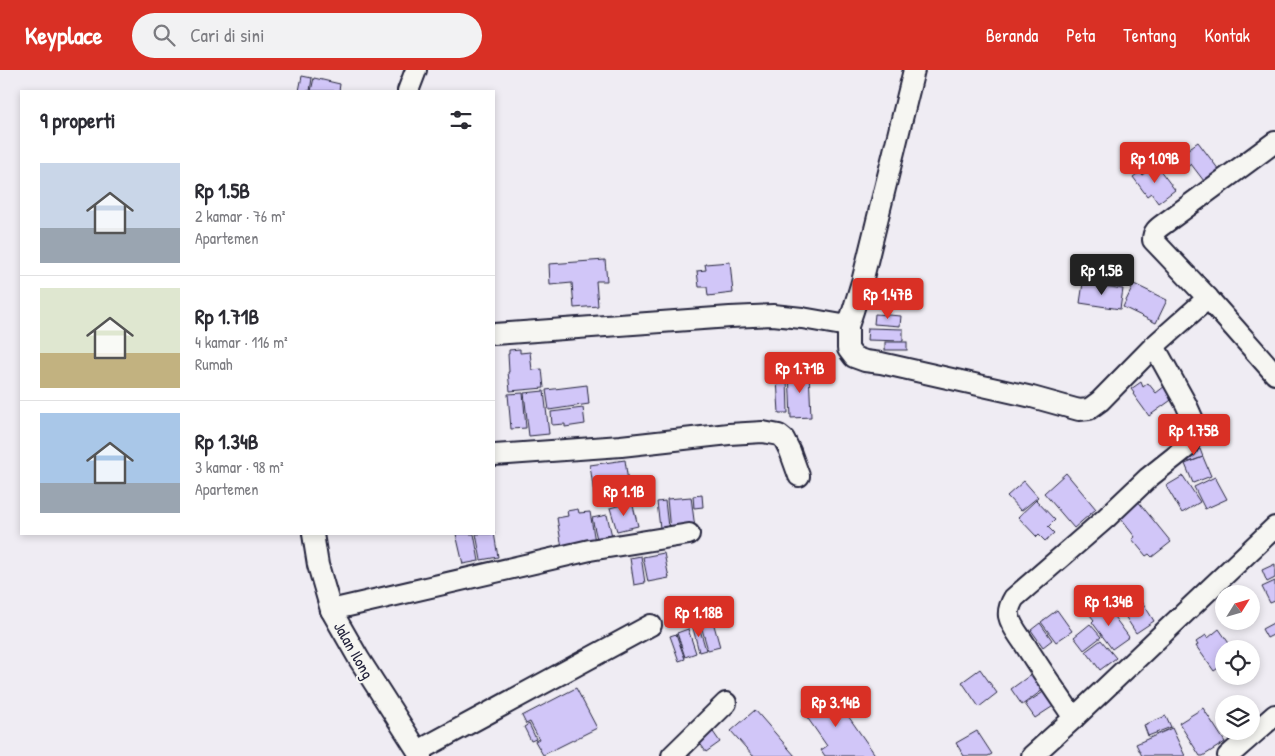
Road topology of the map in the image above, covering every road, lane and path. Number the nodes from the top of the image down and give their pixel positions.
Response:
1 (416, 70) edge
2 (914, 70) edge
3 (408, 90) edge
4 (1275, 142) edge
5 (1208, 298) junction
6 (848, 326) junction
7 (495, 334) edge
8 (1154, 346) junction
9 (1275, 374) edge
10 (495, 454) edge
11 (799, 476) dead end
12 (1275, 527) edge
13 (689, 534) dead end
14 (313, 535) edge
15 (331, 610) junction
16 (652, 625) dead end
17 (726, 703) dead end
18 (1275, 715) edge
19 (1074, 718) junction
20 (419, 754) edge
21 (672, 756) edge
22 (1032, 756) edge
23 (1228, 756) edge

1 - 3 street
2 - 6 street
4 - 5 street
5 - 8 street
5 - 9 street
6 - 7 street
6 - 8 street
8 - 19 street
10 - 11 street
12 - 19 street
13 - 15 street
14 - 15 street, Jalan Ilong
15 - 20 street, Jalan Ilong
16 - 20 street
17 - 21 street
18 - 23 street
19 - 22 street

